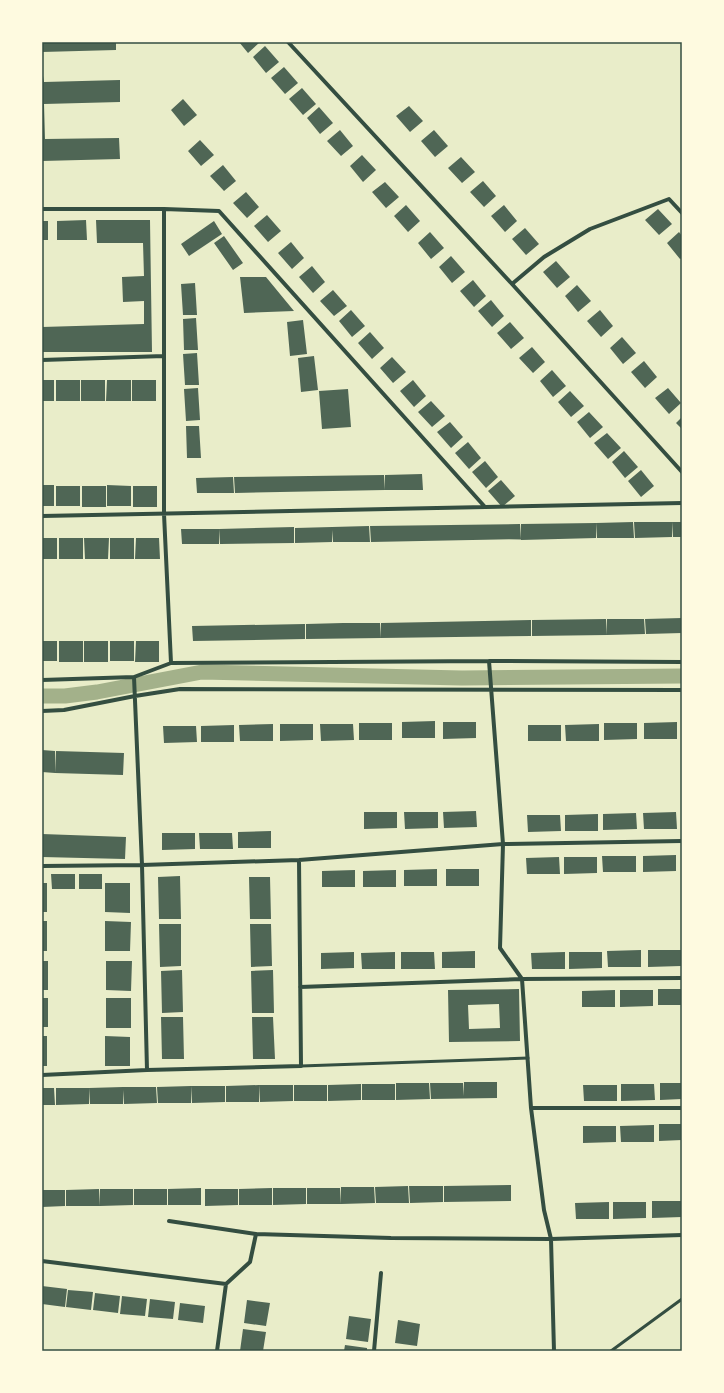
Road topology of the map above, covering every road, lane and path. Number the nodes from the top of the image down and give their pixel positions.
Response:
1 (288, 42) edge
2 (42, 209) edge
3 (164, 209) junction
4 (682, 213) edge
5 (512, 284) junction
6 (164, 356) junction
7 (42, 360) edge
8 (682, 472) edge
9 (682, 503) edge
10 (485, 507) junction
11 (164, 514) junction
12 (42, 516) edge
13 (489, 661) junction
14 (682, 662) edge
15 (171, 663) junction
16 (134, 677) junction
17 (42, 680) edge
18 (492, 689) junction
19 (682, 690) edge
20 (135, 696) junction
21 (42, 711) edge
22 (682, 841) edge
23 (503, 844) junction
24 (300, 860) junction
25 (142, 865) junction
26 (42, 866) edge
27 (522, 978) junction
28 (682, 978) edge
29 (300, 987) junction
30 (528, 1058) junction
31 (301, 1066) junction
32 (147, 1070) junction
33 (42, 1075) edge
34 (531, 1108) junction
35 (682, 1108) edge
36 (169, 1221) dead end
37 (256, 1234) junction
38 (682, 1235) edge
39 (551, 1239) junction
40 (42, 1261) edge
41 (381, 1272) dead end
42 (226, 1284) junction
43 (682, 1299) edge
44 (216, 1351) edge
45 (374, 1351) edge
46 (554, 1351) edge
47 (611, 1351) edge

1 - 5 street
2 - 3 street
3 - 6 street
3 - 10 street
4 - 5 street
5 - 8 street
6 - 7 street
6 - 11 street
9 - 10 street
10 - 11 street
11 - 12 street
11 - 15 street
13 - 14 street
13 - 15 street
13 - 18 street
15 - 16 street
16 - 17 street
16 - 20 street
18 - 19 street
18 - 20 street
18 - 23 street
20 - 21 street
20 - 25 street
22 - 23 street
23 - 24 street
23 - 27 street
24 - 25 street
24 - 29 street
25 - 26 street
25 - 32 street
27 - 28 street
27 - 29 street
27 - 30 street
29 - 31 street
30 - 31 lane
30 - 34 street
31 - 32 street
32 - 33 street
34 - 35 street
34 - 39 street
36 - 37 street
37 - 39 street
37 - 42 street
38 - 39 street
39 - 46 street
40 - 42 street
41 - 45 street
42 - 44 street
43 - 47 lane

